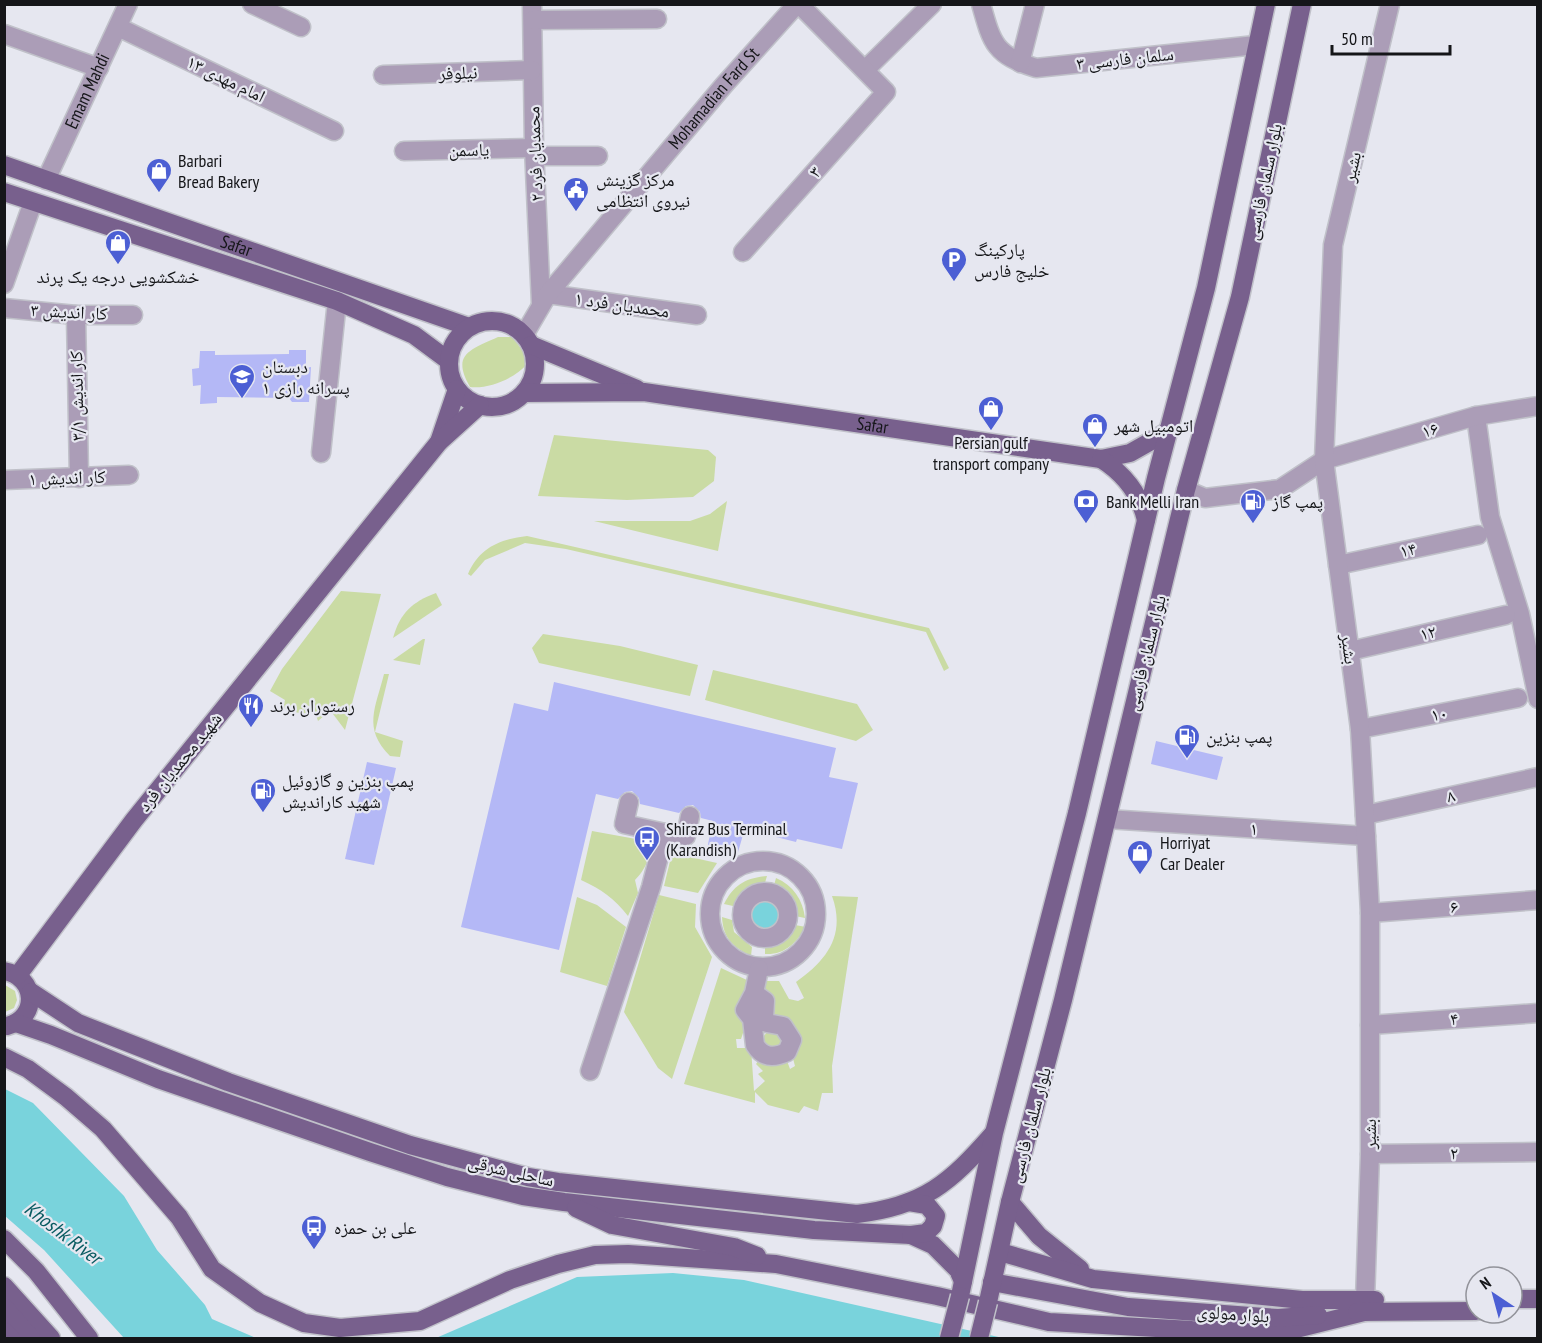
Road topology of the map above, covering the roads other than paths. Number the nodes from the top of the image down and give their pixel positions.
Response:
1 (252, 4) edge
2 (798, 4) edge
3 (932, 4) edge
4 (981, 4) edge
5 (1035, 4) edge
6 (1266, 4) edge
7 (1302, 4) edge
8 (1390, 4) edge
9 (122, 6) edge
10 (532, 12) edge
11 (657, 20) dead end
12 (118, 27) junction
13 (301, 27) dead end
14 (4, 34) edge
15 (1256, 45) junction
16 (1020, 63) junction
17 (99, 68) junction
18 (866, 69) junction
19 (532, 70) junction
20 (383, 75) dead end
21 (334, 131) dead end
22 (404, 151) dead end
23 (534, 152) junction
24 (598, 156) dead end
25 (4, 165) edge
26 (46, 180) junction
27 (4, 192) edge
28 (33, 202) junction
29 (743, 252) dead end
30 (4, 284) edge
31 (545, 299) junction
32 (337, 302) junction
33 (4, 308) edge
34 (76, 315) junction
35 (133, 315) dead end
36 (697, 315) dead end
37 (469, 327) junction
38 (527, 340) junction
39 (449, 361) junction
40 (457, 389) junction
41 (524, 393) junction
42 (644, 393) junction
43 (480, 405) junction
44 (1538, 406) edge
45 (1476, 416) junction
46 (1169, 431) junction
47 (439, 442) junction
48 (321, 453) dead end
49 (1101, 459) junction
50 (1324, 460) junction
51 (129, 475) dead end
52 (79, 478) junction
53 (4, 480) edge
54 (1186, 490) junction
55 (1146, 521) junction
56 (1478, 535) dead end
57 (1338, 566) junction
58 (1506, 615) dead end
59 (1350, 651) junction
60 (1518, 698) dead end
61 (1538, 699) edge
62 (1360, 729) junction
63 (1538, 777) edge
64 (629, 802) dead end
65 (1365, 815) junction
66 (690, 816) dead end
67 (1107, 819) junction
68 (665, 832) junction
69 (1366, 836) junction
70 (1538, 900) edge
71 (1370, 913) junction
72 (759, 969) junction
73 (11, 973) edge
74 (31, 992) junction
75 (754, 993) dead end
76 (1538, 1013) edge
77 (10, 1024) edge
78 (1370, 1025) junction
79 (4, 1057) edge
80 (590, 1071) dead end
81 (993, 1133) junction
82 (1538, 1152) edge
83 (1370, 1154) junction
84 (564, 1202) junction
85 (909, 1202) junction
86 (1010, 1202) junction
87 (911, 1235) junction
88 (4, 1239) edge
89 (1009, 1254) junction
90 (776, 1264) junction
91 (1093, 1279) junction
92 (1001, 1283) junction
93 (4, 1286) edge
94 (962, 1288) junction
95 (1464, 1301) edge
96 (1367, 1306) junction
97 (4, 1307) edge
98 (1464, 1310) edge
99 (4, 1331) edge
100 (11, 1338) edge
101 (31, 1338) edge
102 (51, 1338) edge
103 (89, 1338) edge
104 (949, 1338) edge
105 (979, 1338) edge

1 - 13 street
2 - 18 street
2 - 31 street, Mohamadian Fard St
3 - 18 street
4 - 16 street, ۳ سلمان فارسی
5 - 16 street
6 - 15 main road, بلوار سلمان فارسی
7 - 54 main road, بلوار سلمان فارسی
8 - 50 street, بشیر
9 - 12 street, Emam Mahdi
10 - 11 street
10 - 19 street, ۲ محمدیان فرد
12 - 17 street, Emam Mahdi
12 - 21 street, ۱۳ امام مهدی
14 - 17 street
15 - 16 street, ۳ سلمان فارسی
15 - 46 main road, بلوار سلمان فارسی
17 - 26 street, Emam Mahdi
18 - 29 street, ۳
19 - 20 street, نیلوفر
19 - 23 street, ۲ محمدیان فرد
22 - 23 street, یاسمن
23 - 24 street, یاسمن
23 - 31 street, ۲ محمدیان فرد
25 - 26 main road, Safar
26 - 37 main road, Safar
27 - 28 main road, Safar
28 - 30 street
28 - 32 main road, Safar
31 - 36 street, ۱ محمدیان فرد
31 - 38 street, Mohamadian Fard St
32 - 39 main road, Safar
32 - 48 street
33 - 34 street, ۳ کار اندیش
34 - 35 street, ۳ کار اندیش
34 - 52 street, ۳/۱ کار اندیش
37 - 38 main road
37 - 39 main road
38 - 41 main road
38 - 42 main road, Safar
39 - 40 main road
40 - 43 main road
40 - 47 main road
41 - 42 main road, Safar
41 - 43 main road
42 - 49 main road, Safar
43 - 47 main road
44 - 45 street, ۱۶
45 - 50 street, ۱۶
45 - 61 street
46 - 49 main road, Safar
46 - 55 main road, بلوار سلمان فارسی
47 - 73 main road, شهید محمدیان فرد
49 - 55 main road
50 - 54 street, ۱۶
50 - 57 street, بشیر
51 - 52 street, ۱ کار اندیش
52 - 53 street, ۱ کار اندیش
54 - 67 main road, بلوار سلمان فارسی
55 - 81 main road, بلوار سلمان فارسی
56 - 57 street, ۱۴
57 - 59 street, بشیر
58 - 59 street, ۱۲
59 - 62 street, بشیر
60 - 62 street, ۱۰
62 - 65 street, بشیر
63 - 65 street, ۸
64 - 68 street
65 - 69 street, بشیر
66 - 68 street
67 - 69 street, ۱
67 - 86 main road, بلوار سلمان فارسی
68 - 80 street
69 - 71 street, بشیر
70 - 71 street, ۶
71 - 78 street, بشیر
72 - 72 street
72 - 75 street
73 - 74 main road, ساحلی شرقی
74 - 77 main road
74 - 85 main road, ساحلی شرقی
76 - 78 street, ۴
77 - 84 main road, ساحلی شرقی
78 - 83 street, بشیر
79 - 90 main road
81 - 85 main road, ساحلی شرقی
81 - 94 main road, بلوار سلمان فارسی
82 - 83 street, ۲
83 - 96 street, بشیر
84 - 87 main road, ساحلی شرقی
84 - 90 main road
85 - 87 main road
86 - 89 main road, بلوار سلمان فارسی
86 - 91 main road
87 - 94 main road, ساحلی شرقی
88 - 103 main road
89 - 91 main road, بلوار مولوی
89 - 92 main road, بلوار سلمان فارسی
90 - 96 main road
91 - 96 main road, بلوار مولوی
92 - 96 main road, بلوار مولوی
92 - 105 main road, بلوار سلمان فارسی, bridge
93 - 102 main road
94 - 104 main road, بلوار سلمان فارسی, bridge
95 - 96 main road, بلوار مولوی
96 - 98 main road, بلوار مولوی
97 - 101 main road
99 - 100 main road

